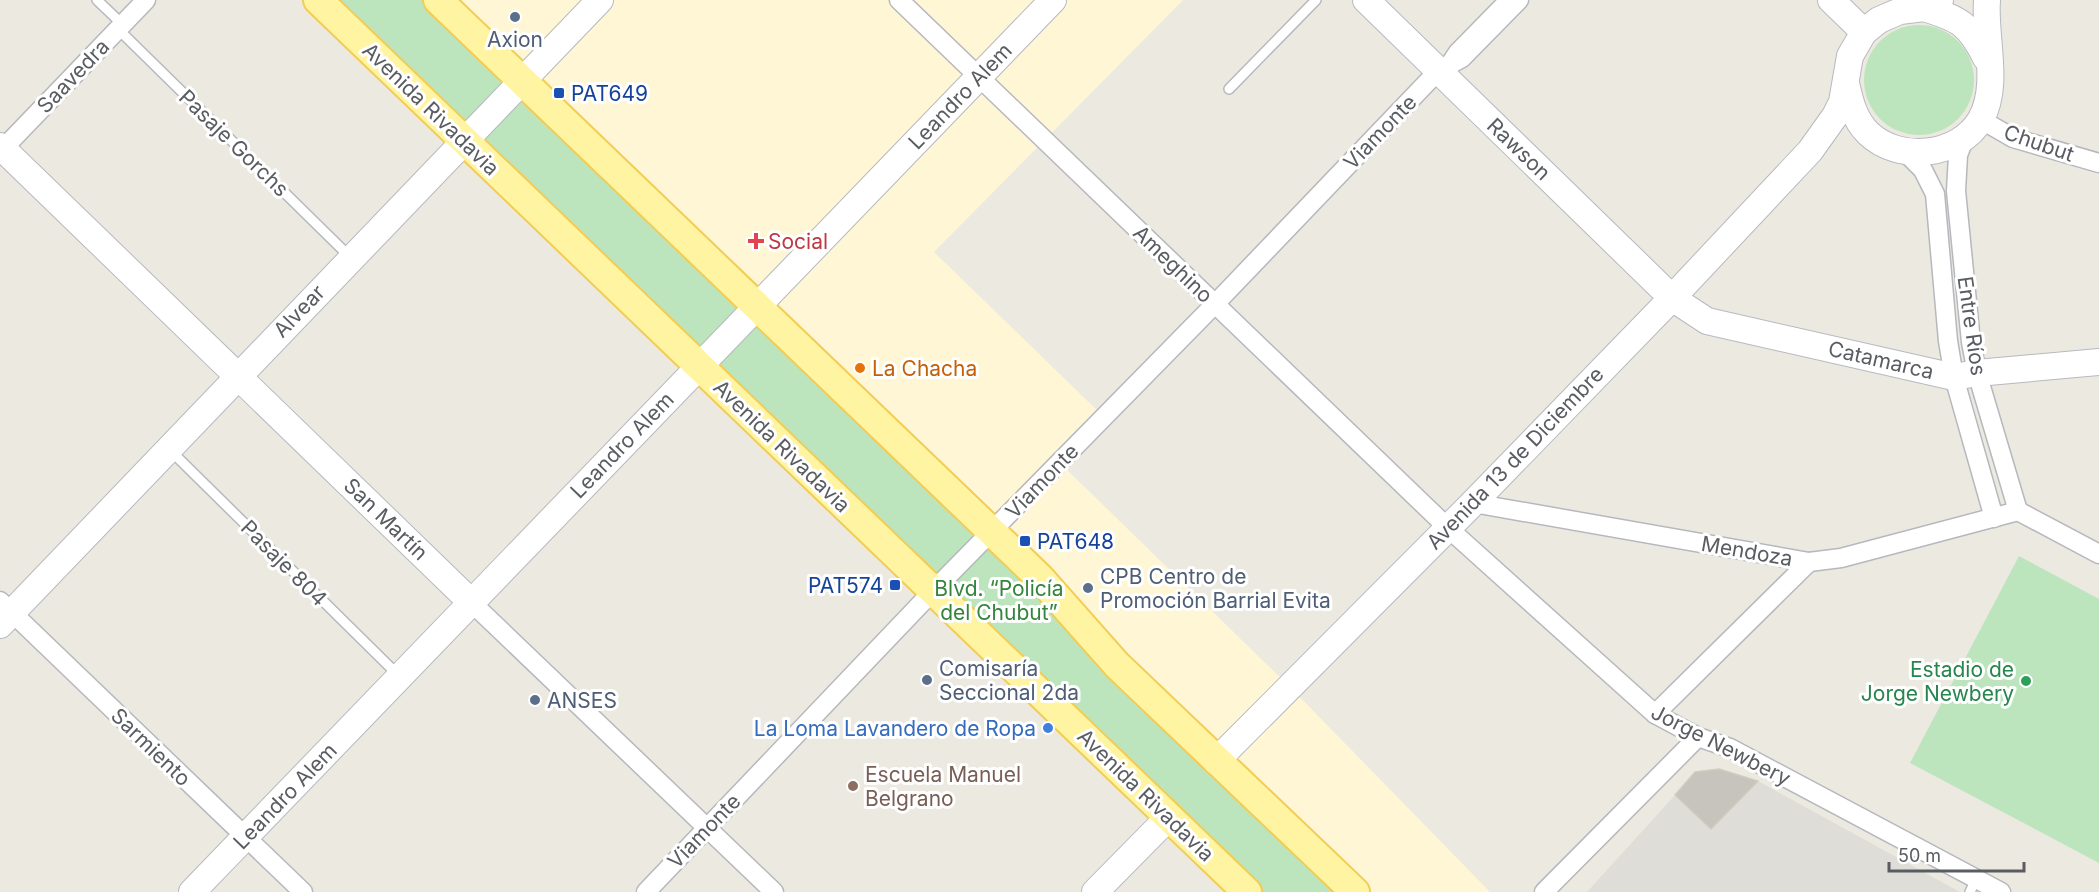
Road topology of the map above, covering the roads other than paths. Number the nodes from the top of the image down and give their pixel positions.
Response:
1 (97, 0) edge
2 (146, 0) edge
3 (318, 0) edge
4 (438, 0) edge
5 (600, 0) edge
6 (899, 0) edge
7 (1053, 0) edge
8 (1316, 0) edge
9 (1366, 0) edge
10 (1503, 0) edge
11 (1519, 0) edge
12 (1831, 0) edge
13 (1987, 0) edge
14 (1932, 4) edge
15 (120, 27) junction
16 (1864, 32) junction
17 (1989, 63) junction
18 (1438, 71) junction
19 (979, 77) junction
20 (522, 81) junction
21 (1846, 82) junction
22 (1229, 89) dead end
23 (1972, 128) junction
24 (1867, 132) junction
25 (464, 141) junction
26 (1, 148) edge
27 (1810, 152) junction
28 (1905, 152) junction
29 (2099, 163) edge
30 (351, 258) junction
31 (1672, 298) junction
32 (1215, 304) junction
33 (756, 306) junction
34 (2099, 362) edge
35 (698, 366) junction
36 (238, 375) junction
37 (1965, 375) junction
38 (169, 449) junction
39 (1473, 503) junction
40 (2018, 511) junction
41 (1994, 518) junction
42 (1448, 528) junction
43 (992, 532) junction
44 (2099, 554) edge
45 (1809, 562) junction
46 (933, 591) junction
47 (471, 602) junction
48 (4, 613) edge
49 (400, 676) junction
50 (1655, 714) junction
51 (1698, 737) junction
52 (1216, 761) junction
53 (1168, 817) junction
54 (707, 828) junction
55 (245, 837) junction
56 (1973, 886) edge
57 (192, 892) edge
58 (303, 892) edge
59 (646, 892) edge
60 (774, 892) edge
61 (1095, 892) edge
62 (1246, 892) edge
63 (1354, 892) edge
64 (1544, 892) edge
65 (2001, 892) edge

1 - 15 lane, Pasaje Gorchs
2 - 15 street, Saavedra
3 - 25 main road, Avenida Rivadavia
4 - 20 main road
5 - 20 main road, Alvear
6 - 19 street, Ameghino
7 - 19 main road, Leandro Alem
8 - 22 lane
9 - 18 main road, Rawson
10 - 18 lane, Viamonte
11 - 18 street, Viamonte
12 - 16 main road
13 - 17 main road
14 - 16 main road
14 - 17 main road
15 - 26 street, Saavedra
15 - 30 lane, Pasaje Gorchs
16 - 21 main road
17 - 23 main road
18 - 31 main road, Rawson
18 - 32 street, Viamonte
19 - 32 street, Ameghino
19 - 33 main road, Leandro Alem
20 - 25 main road, Alvear
20 - 33 main road
21 - 24 main road
21 - 27 main road
23 - 28 main road
23 - 29 street, Chubut
23 - 37 street, Entre Ríos
24 - 27 main road
24 - 28 main road
25 - 30 main road, Alvear
25 - 35 main road, Avenida Rivadavia
26 - 36 main road, San Martín
27 - 31 main road, Avenida 13 de Diciembre
28 - 37 street, Entre Ríos
30 - 36 main road, Alvear
31 - 37 main road, Catamarca
31 - 39 main road, Avenida 13 de Diciembre
32 - 42 street, Ameghino
32 - 43 street, Viamonte
33 - 35 main road, Leandro Alem
33 - 43 main road
34 - 37 main road, Catamarca
35 - 46 main road, Avenida Rivadavia
35 - 47 main road, Leandro Alem
36 - 38 main road, Alvear
36 - 47 main road, San Martín
37 - 40 street, Entre Ríos
37 - 41 street, Entre Ríos
38 - 48 main road, Alvear
38 - 49 lane, Pasaje 804
39 - 42 main road, Avenida 13 de Diciembre
39 - 45 street, Mendoza
40 - 41 street, Mendoza
40 - 44 street
41 - 45 street, Mendoza
42 - 50 street, Jorge Newbery
42 - 52 main road, Avenida 13 de Diciembre
43 - 46 street, Viamonte
43 - 52 main road
45 - 50 street
46 - 53 main road, Avenida Rivadavia
46 - 54 street, Viamonte
47 - 49 main road, Leandro Alem
47 - 54 street, San Martín
48 - 55 street, Sarmiento
49 - 55 main road, Leandro Alem
50 - 51 street, Jorge Newbery
51 - 56 street, Jorge Newbery
51 - 64 street
52 - 63 main road
53 - 61 main road
53 - 62 main road, Avenida Rivadavia
54 - 59 street, Viamonte
54 - 60 street, San Martín
55 - 57 main road, Leandro Alem
55 - 58 street, Sarmiento
56 - 65 street, Jorge Newbery

